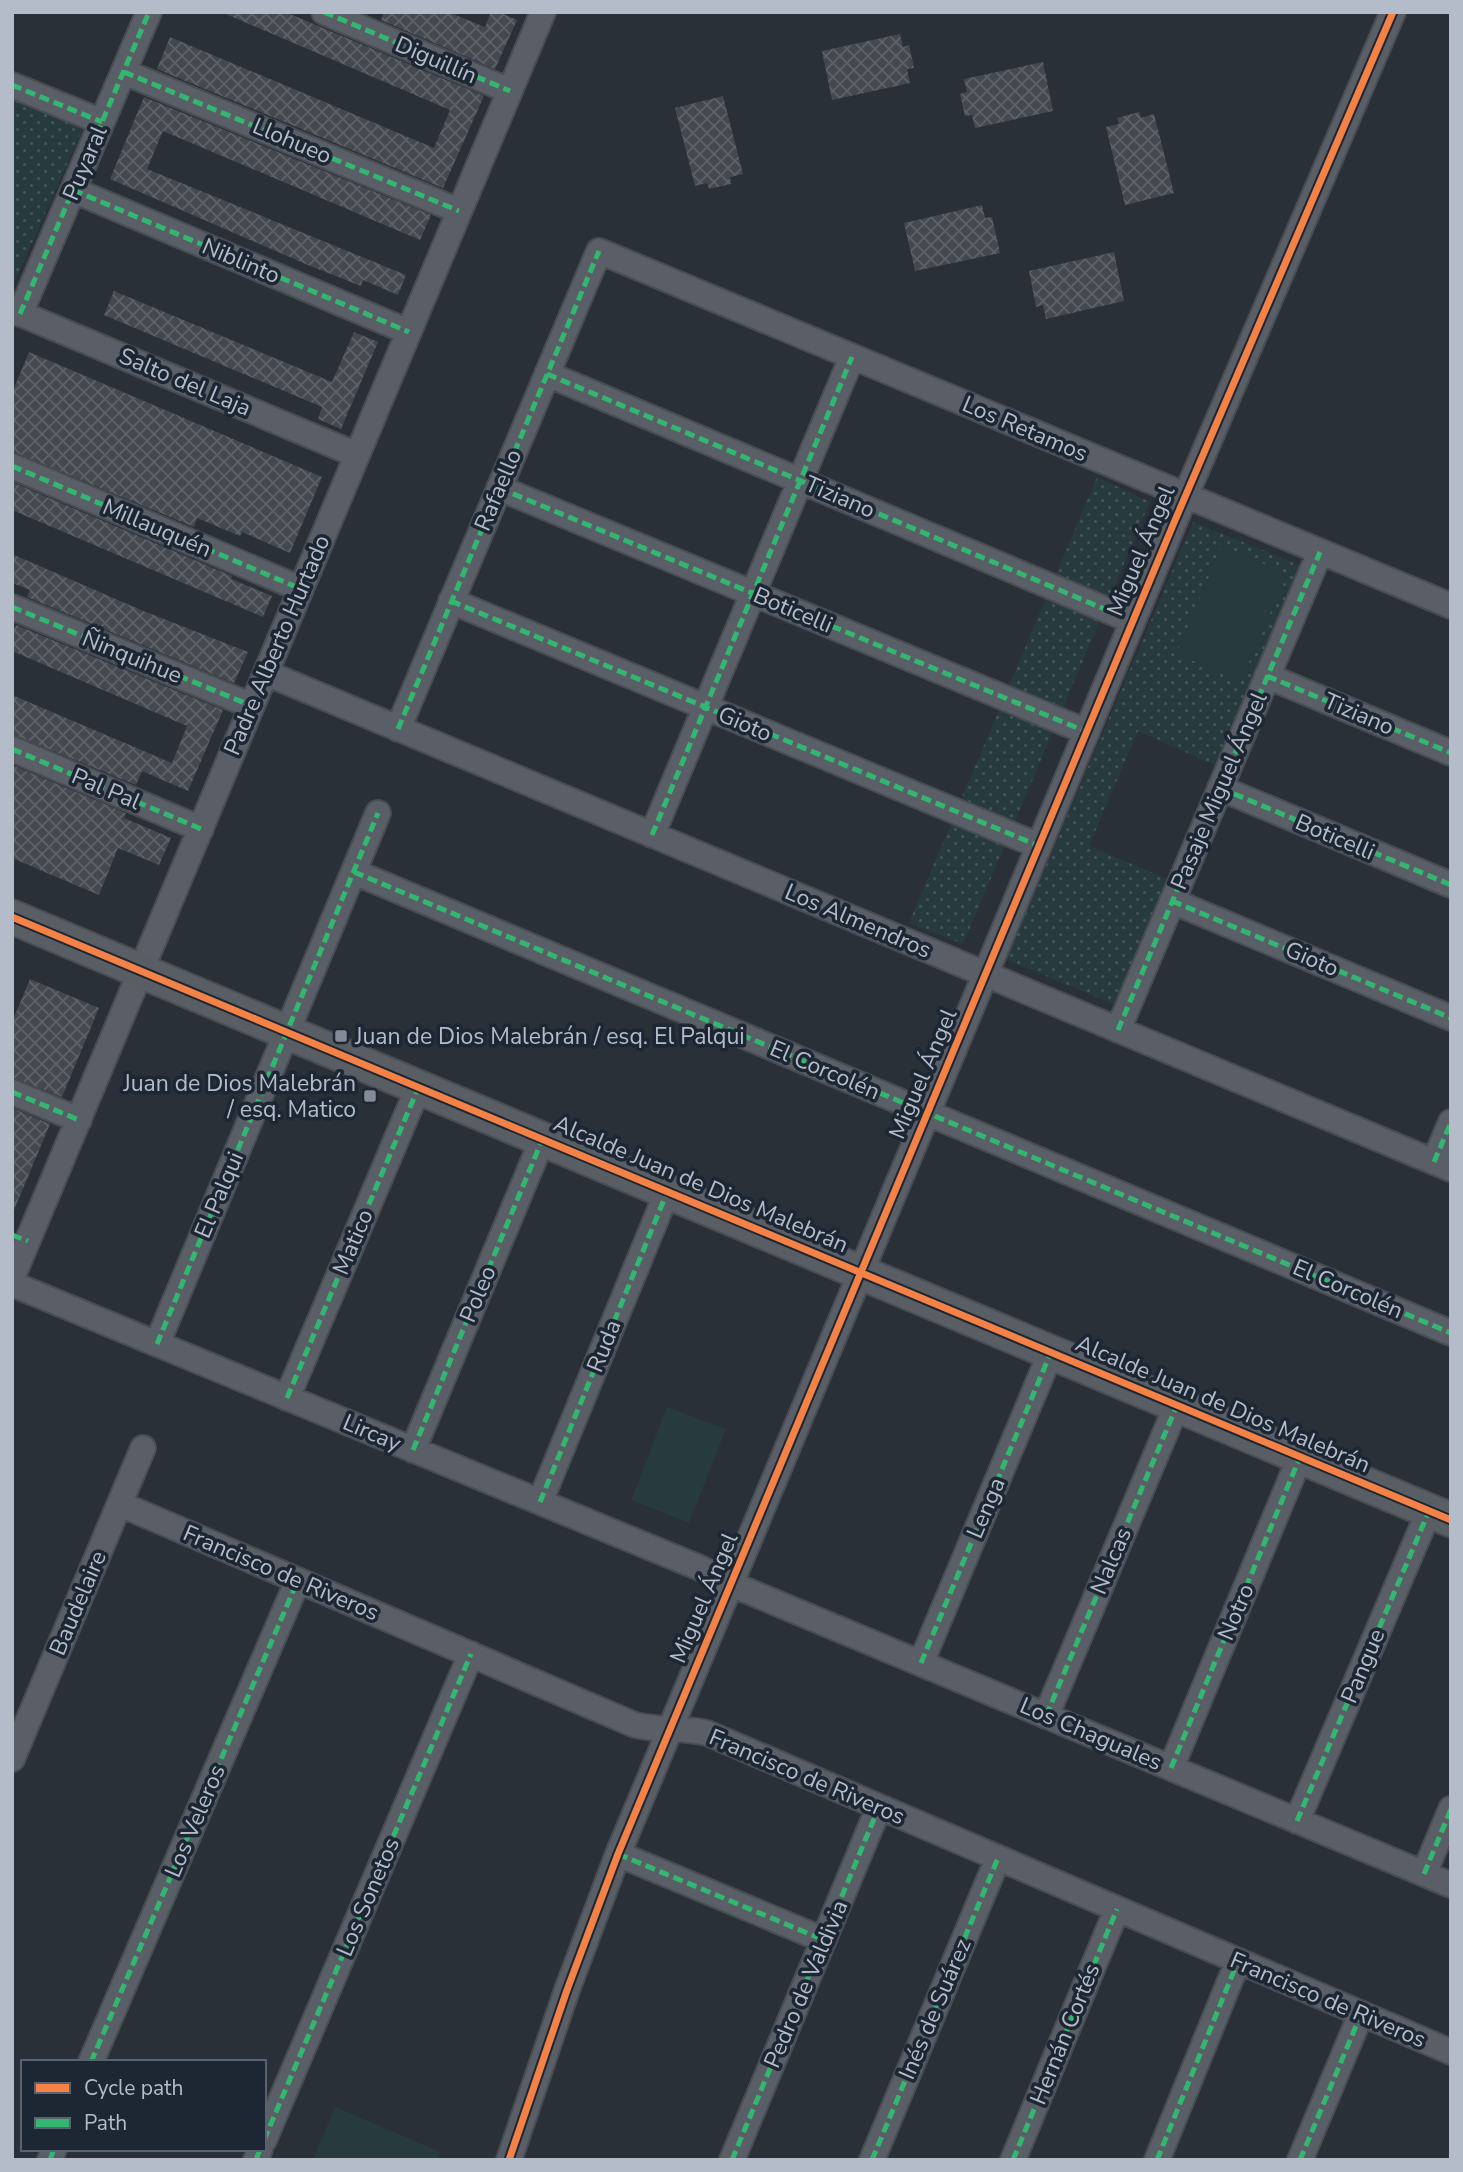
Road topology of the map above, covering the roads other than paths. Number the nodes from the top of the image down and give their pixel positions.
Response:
1 (149, 12) edge
2 (324, 12) edge
3 (543, 12) edge
4 (1393, 12) edge
5 (124, 72) junction
6 (12, 85) edge
7 (510, 90) junction
8 (102, 122) junction
9 (73, 190) junction
10 (459, 211) junction
11 (598, 251) joint
12 (16, 312) edge
13 (409, 332) junction
14 (852, 357) junction
15 (547, 374) junction
16 (357, 455) junction
17 (12, 466) edge
18 (801, 481) junction
19 (499, 488) junction
20 (1185, 496) junction
21 (1320, 552) junction
22 (301, 589) junction
23 (753, 593) junction
24 (451, 601) junction
25 (12, 607) edge
26 (1451, 607) edge
27 (1133, 621) junction
28 (266, 673) junction
29 (1268, 676) junction
30 (252, 706) junction
31 (706, 708) junction
32 (398, 729) junction
33 (1087, 732) junction
34 (12, 750) edge
35 (1451, 753) edge
36 (1220, 788) junction
37 (378, 813) dead end
38 (201, 828) junction
39 (652, 835) junction
40 (1039, 846) junction
41 (354, 872) junction
42 (1451, 885) edge
43 (1172, 901) junction
44 (12, 917) edge
45 (142, 969) junction
46 (985, 974) junction
47 (1451, 1018) edge
48 (1118, 1030) junction
49 (288, 1031) junction
50 (419, 1086) junction
51 (12, 1092) edge
52 (928, 1113) junction
53 (79, 1120) junction
54 (1451, 1122) edge
55 (542, 1138) junction
56 (1442, 1166) edge
57 (668, 1190) junction
58 (20, 1238) edge
59 (861, 1272) junction
60 (12, 1279) edge
61 (12, 1284) edge
62 (1451, 1333) edge
63 (157, 1344) junction
64 (1051, 1352) junction
65 (288, 1398) junction
66 (1177, 1405) junction
67 (144, 1448) dead end
68 (413, 1450) junction
69 (1300, 1457) junction
70 (540, 1502) junction
71 (120, 1504) junction
72 (1440, 1516) edge
73 (298, 1580) junction
74 (731, 1584) junction
75 (471, 1654) junction
76 (921, 1663) junction
77 (1046, 1716) junction
78 (671, 1729) junction
79 (12, 1759) edge
80 (1171, 1768) junction
81 (879, 1807) junction
82 (1451, 1809) edge
83 (1297, 1821) junction
84 (618, 1854) junction
85 (998, 1858) junction
86 (1424, 1874) junction
87 (1451, 1885) edge
88 (1117, 1909) junction
89 (824, 1940) junction
90 (1238, 1961) junction
91 (1362, 2014) junction
92 (1451, 2052) edge
93 (93, 2060) edge
94 (266, 2135) edge
95 (509, 2160) edge
96 (732, 2160) edge
97 (872, 2160) edge
98 (1013, 2160) edge
99 (1157, 2160) edge
100 (1300, 2160) edge

1 - 5 street, Puyaral
2 - 7 street, Diguillín
3 - 7 street, Padre Alberto Hurtado
4 - 20 street, Miguel Ángel
5 - 8 street, Puyaral
5 - 10 street, Llohueo
6 - 8 street
7 - 10 street, Padre Alberto Hurtado
8 - 9 street, Puyaral
9 - 12 street, Puyaral
9 - 13 street, Niblinto
10 - 13 street, Padre Alberto Hurtado
11 - 14 street, Los Retamos
11 - 15 street, Rafaello
12 - 16 street, Salto del Laja
13 - 16 street, Padre Alberto Hurtado
14 - 18 street
14 - 20 street, Los Retamos
15 - 18 street, Tiziano
15 - 19 street, Rafaello
16 - 22 street, Padre Alberto Hurtado
17 - 22 street, Millauquén
18 - 23 street
18 - 27 street, Tiziano
19 - 23 street, Boticelli
19 - 24 street, Rafaello
20 - 21 street, Los Retamos
20 - 27 street, Miguel Ángel
21 - 26 street, Los Retamos
21 - 29 street, Pasaje Miguel Ángel
22 - 28 street, Padre Alberto Hurtado
23 - 31 street
23 - 33 street, Boticelli
24 - 31 street, Gioto
24 - 32 street, Rafaello
25 - 30 street, Ñinquihue
27 - 33 street, Miguel Ángel
28 - 30 street, Padre Alberto Hurtado
28 - 32 street, Los Almendros
29 - 35 street, Tiziano
29 - 36 street, Pasaje Miguel Ángel
30 - 38 street, Padre Alberto Hurtado
31 - 39 street
31 - 40 street, Gioto
32 - 39 street, Los Almendros
33 - 40 street, Miguel Ángel
34 - 38 street, Pal Pal
36 - 42 street, Boticelli
36 - 43 street, Pasaje Miguel Ángel
37 - 41 street, El Palqui
38 - 45 street, Padre Alberto Hurtado
39 - 46 street, Los Almendros
40 - 46 street, Miguel Ángel
41 - 49 street, El Palqui
41 - 52 street, El Corcolén
43 - 47 street, Gioto
43 - 48 street, Pasaje Miguel Ángel
44 - 45 street, Alcalde Juan de Dios Malebrán
45 - 49 street, Alcalde Juan de Dios Malebrán
45 - 53 street, Padre Alberto Hurtado
46 - 48 street, Los Almendros
46 - 52 street, Miguel Ángel
48 - 56 street, Los Almendros
49 - 50 street, Alcalde Juan de Dios Malebrán
49 - 63 street, El Palqui
50 - 55 street, Alcalde Juan de Dios Malebrán
50 - 65 street, Matico
51 - 53 street
52 - 59 street, Miguel Ángel
52 - 62 street, El Corcolén
53 - 58 street, Padre Alberto Hurtado
54 - 56 street
55 - 57 street, Alcalde Juan de Dios Malebrán
55 - 68 street, Poleo
57 - 59 street, Alcalde Juan de Dios Malebrán
57 - 70 street, Ruda
58 - 60 street, Padre Alberto Hurtado
59 - 64 street, Alcalde Juan de Dios Malebrán
59 - 74 street, Miguel Ángel
61 - 63 street, Lircay
63 - 65 street, Lircay
64 - 66 street, Alcalde Juan de Dios Malebrán
64 - 76 street, Lenga
65 - 68 street, Lircay
66 - 69 street, Alcalde Juan de Dios Malebrán
66 - 77 street, Nalcas
67 - 71 street, Baudelaire
68 - 70 street, Lircay
69 - 72 street, Alcalde Juan de Dios Malebrán
69 - 80 street, Notro
70 - 74 street, Lircay
71 - 73 street, Francisco de Riveros
71 - 79 street, Baudelaire
72 - 83 street, Pangue
73 - 75 street, Francisco de Riveros
73 - 93 street, Los Veleros
74 - 76 street, Los Chaguales
74 - 78 street, Miguel Ángel
75 - 78 street, Francisco de Riveros
75 - 94 street, Los Sonetos
76 - 77 street, Los Chaguales
77 - 80 street, Los Chaguales
78 - 81 street, Francisco de Riveros
78 - 84 street, Miguel Ángel
80 - 83 street, Los Chaguales
81 - 85 street, Francisco de Riveros
81 - 89 street, Pedro de Valdivia
82 - 86 street
83 - 86 street, Los Chaguales
84 - 89 street
84 - 95 street, Miguel Ángel
85 - 88 street, Francisco de Riveros
85 - 97 street, Inés de Suárez
86 - 87 street, Los Chaguales
88 - 90 street, Francisco de Riveros
88 - 98 street, Hernán Cortés
89 - 96 street, Pedro de Valdivia
90 - 91 street, Francisco de Riveros
90 - 99 street
91 - 92 street, Francisco de Riveros
91 - 100 street

